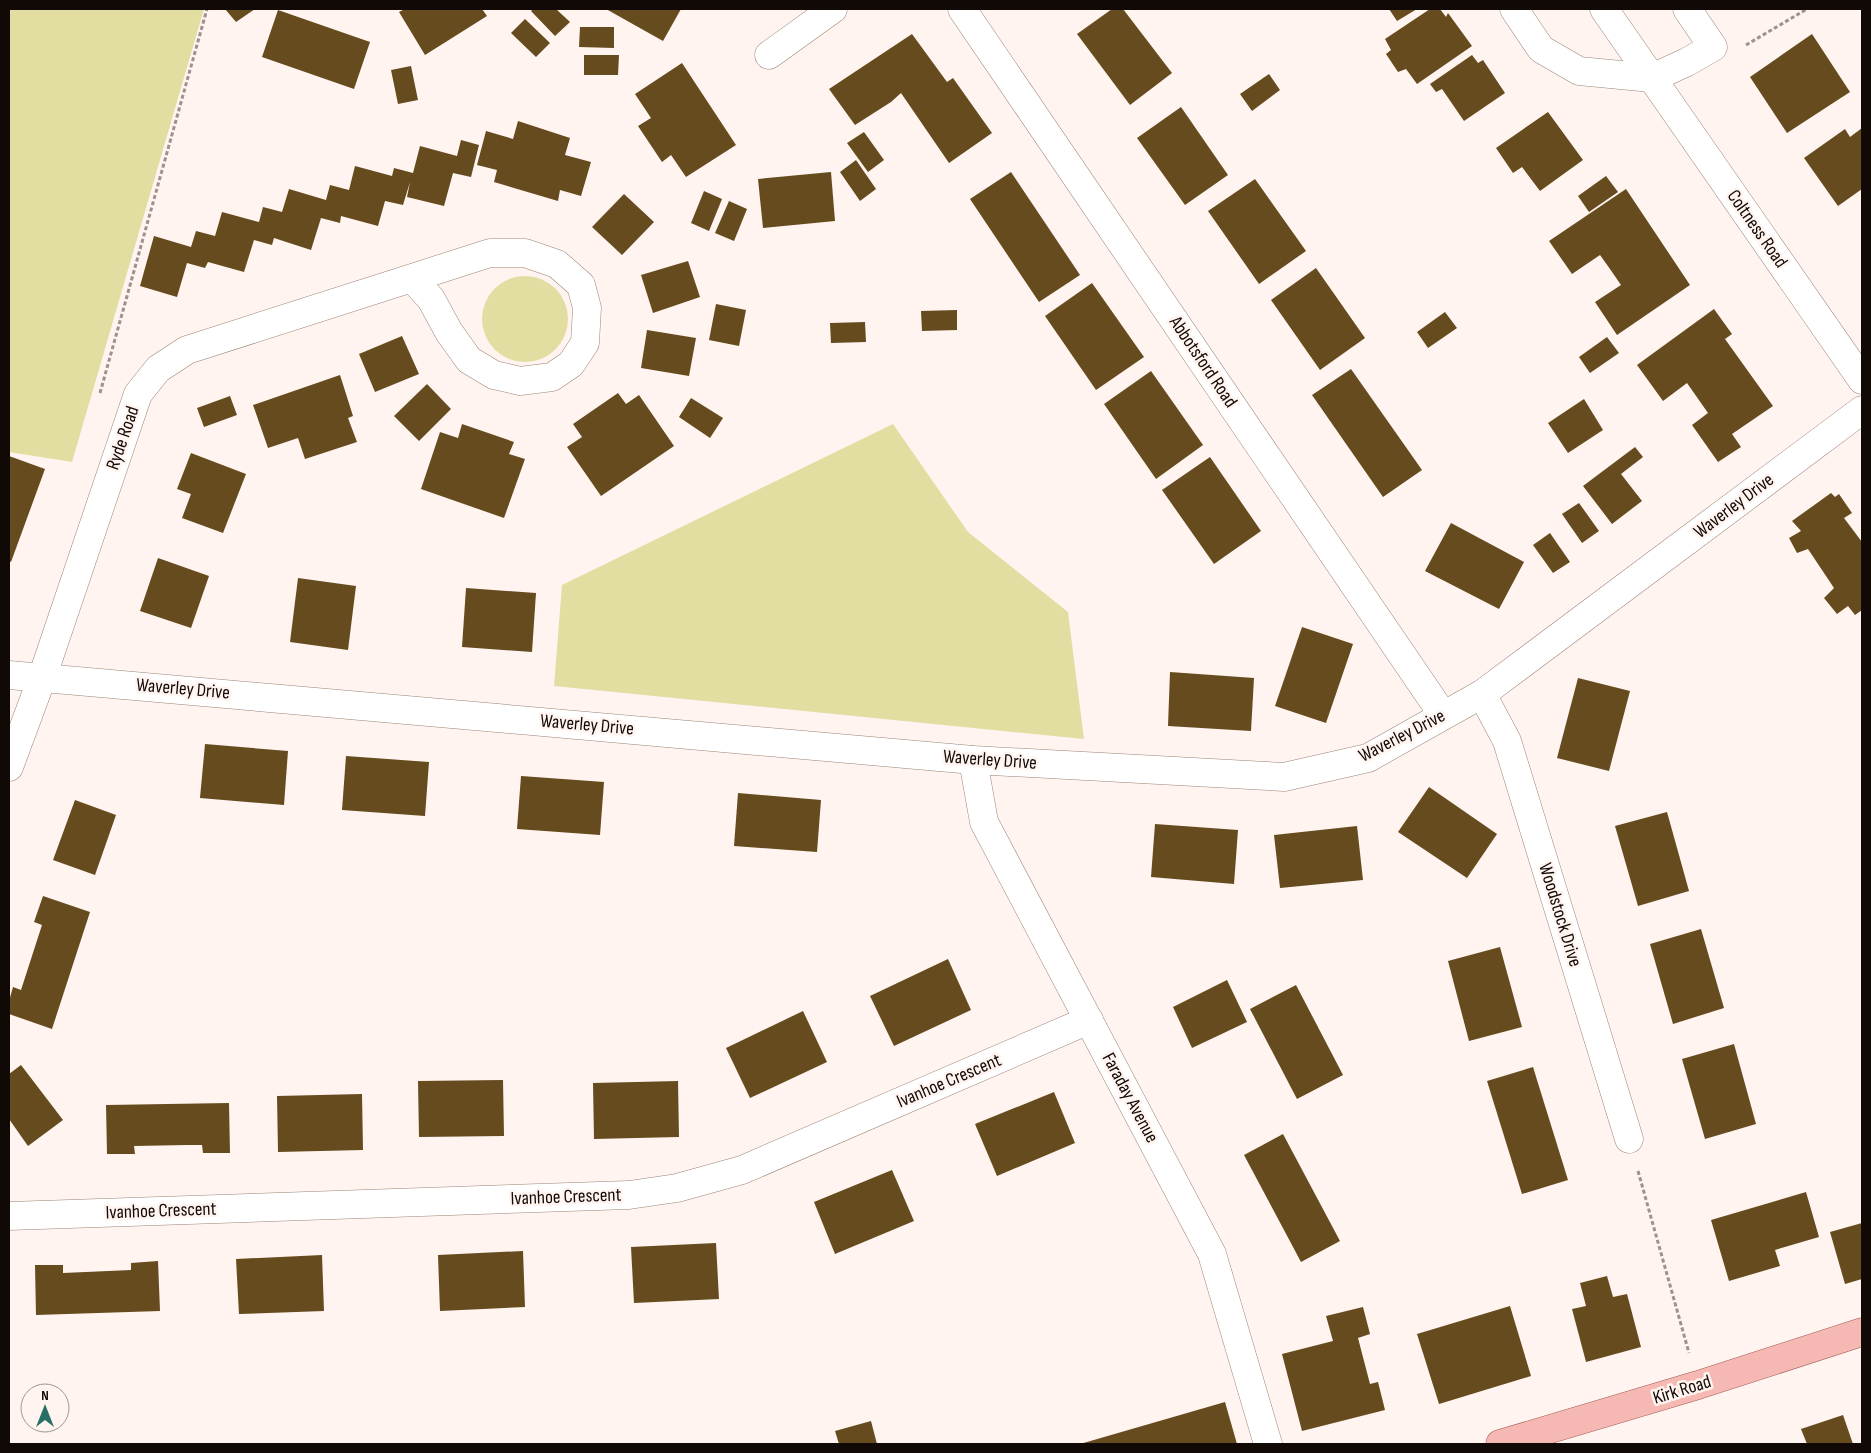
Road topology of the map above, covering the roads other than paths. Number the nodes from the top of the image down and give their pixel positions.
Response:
1 (833, 9) edge
2 (962, 9) edge
3 (1514, 9) edge
4 (1604, 9) edge
5 (1687, 9) edge
6 (769, 54) dead end
7 (1652, 78) junction
8 (412, 278) junction
9 (1862, 380) edge
10 (1862, 410) edge
11 (9, 675) edge
12 (42, 678) junction
13 (1482, 694) junction
14 (1443, 715) junction
15 (973, 760) junction
16 (9, 767) edge
17 (1089, 1020) junction
18 (1629, 1139) road end
19 (9, 1216) edge
20 (1862, 1332) edge
21 (1268, 1444) edge
22 (1500, 1444) edge

1 - 6 street
2 - 14 street, Abbotsford Road
3 - 7 street
4 - 7 street, Coltness Road
5 - 7 street
7 - 9 street, Coltness Road
8 - 8 street, Ryde Road
8 - 12 street, Ryde Road
10 - 13 street, Waverley Drive
11 - 12 street, Waverley Drive
12 - 15 street, Waverley Drive
12 - 16 street, Ryde Road
13 - 14 street, Waverley Drive
13 - 18 street, Woodstock Drive
14 - 15 street, Waverley Drive
15 - 17 street, Faraday Avenue
17 - 19 street, Ivanhoe Crescent
17 - 21 street, Faraday Avenue
20 - 22 main road, Kirk Road

